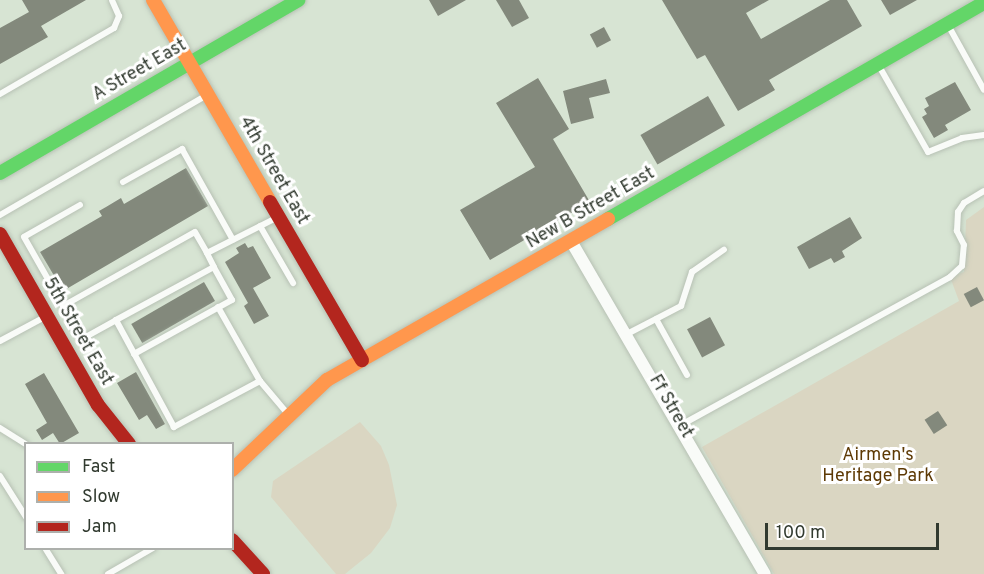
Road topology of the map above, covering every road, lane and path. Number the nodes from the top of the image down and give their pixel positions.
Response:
1 (112, 0) edge
2 (153, 0) edge
3 (299, 0) edge
4 (984, 3) edge
5 (947, 24) junction
6 (189, 63) junction
7 (878, 64) junction
8 (984, 90) edge
9 (0, 94) edge
10 (208, 95) junction
11 (984, 135) edge
12 (0, 173) edge
13 (123, 182) dead end
14 (984, 191) edge
15 (80, 205) dead end
16 (0, 215) edge
17 (278, 217) junction
18 (260, 226) junction
19 (0, 234) edge
20 (233, 240) junction
21 (571, 241) junction
22 (724, 250) dead end
23 (207, 253) junction
24 (214, 267) junction
25 (293, 283) dead end
26 (63, 306) junction
27 (218, 307) junction
28 (47, 316) junction
29 (656, 319) junction
30 (116, 320) junction
31 (627, 334) junction
32 (0, 341) edge
33 (134, 354) junction
34 (362, 360) junction
35 (687, 375) dead end
36 (260, 381) junction
37 (288, 414) junction
38 (681, 425) junction
39 (0, 428) edge
40 (127, 442) edge
41 (24, 443) edge
42 (234, 468) edge
43 (0, 476) edge
44 (24, 514) edge
45 (234, 542) edge
46 (46, 550) edge
47 (151, 550) edge
48 (61, 574) edge
49 (108, 574) edge
50 (263, 574) edge
51 (765, 574) edge

1 - 9 lane
2 - 6 street, 4th Street East
3 - 6 street, A Street East
4 - 5 street, New B Street East
5 - 7 street, New B Street East
5 - 8 lane
6 - 10 street, 4th Street East
6 - 12 street, A Street East
7 - 11 lane
7 - 21 street, New B Street East
10 - 16 lane
10 - 17 street, 4th Street East
13 - 20 lane
14 - 38 lane
15 - 26 lane
17 - 18 lane
17 - 34 street, 4th Street East
18 - 20 lane
18 - 25 lane
19 - 28 street, 5th Street East
20 - 23 lane
21 - 31 street, Ff Street
21 - 34 street, New B Street East
22 - 29 lane
23 - 24 lane
23 - 26 lane
24 - 27 lane
24 - 30 lane
26 - 30 lane
27 - 33 lane
27 - 36 lane
28 - 32 lane
28 - 40 street, 5th Street East
29 - 31 lane
29 - 35 lane
30 - 33 lane
31 - 38 street, Ff Street
33 - 36 lane
34 - 37 street, New B Street East
36 - 37 lane
37 - 42 street, New B Street East
38 - 51 street, Ff Street
39 - 41 lane
43 - 44 lane
45 - 50 street
46 - 48 lane
47 - 49 lane

